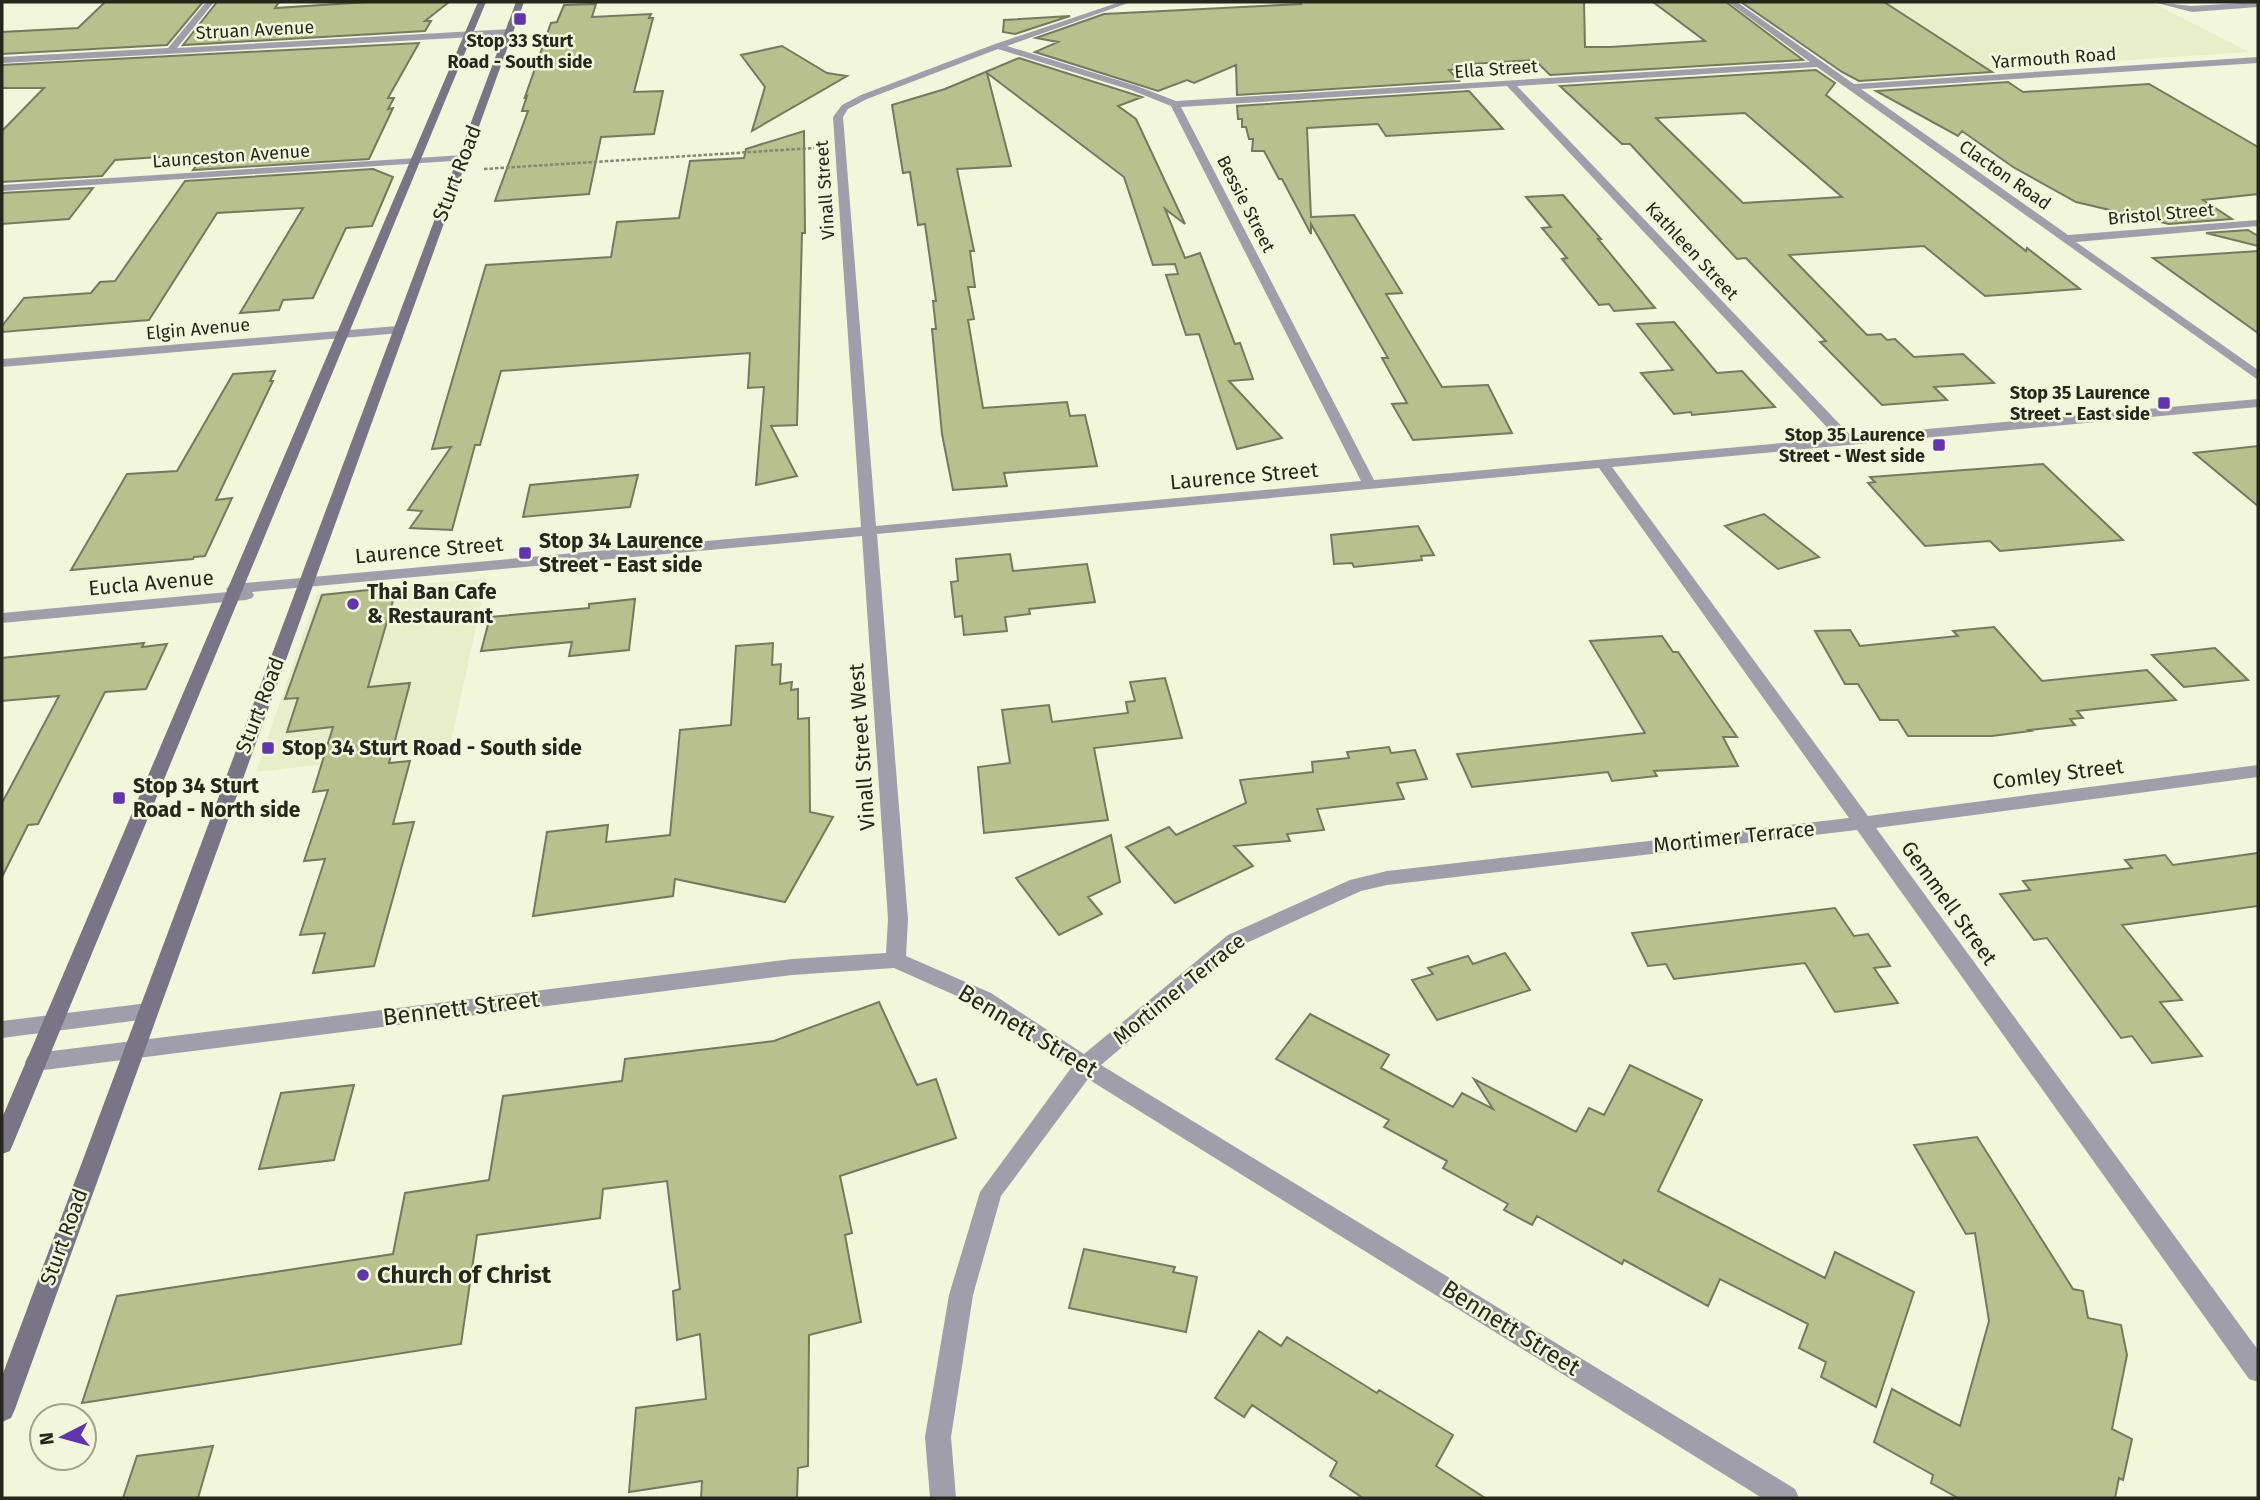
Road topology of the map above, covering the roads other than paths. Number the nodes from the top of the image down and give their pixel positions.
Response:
1 (210, 2) edge
2 (482, 2) edge
3 (520, 2) edge
4 (1127, 2) edge
5 (1732, 2) edge
6 (2157, 2) edge
7 (2258, 5) edge
8 (510, 32) junction
9 (469, 34) junction
10 (998, 46) junction
11 (170, 51) junction
12 (2, 60) edge
13 (2258, 60) edge
14 (1819, 64) junction
15 (1510, 84) junction
16 (1852, 87) junction
17 (1175, 104) junction
18 (463, 158) junction
19 (416, 161) junction
20 (2, 188) edge
21 (2258, 223) edge
22 (2066, 239) junction
23 (397, 330) junction
24 (342, 334) junction
25 (2, 363) edge
26 (2258, 376) edge
27 (2258, 403) edge
28 (1848, 441) junction
29 (1603, 464) junction
30 (1370, 485) junction
31 (868, 531) junction
32 (304, 587) junction
33 (233, 593) junction
34 (2, 618) edge
35 (2258, 771) edge
36 (1863, 823) junction
37 (896, 960) junction
38 (148, 1011) junction
39 (52, 1024) junction
40 (2, 1030) edge
41 (133, 1050) junction
42 (36, 1062) junction
43 (1085, 1066) junction
44 (2, 1144) edge
45 (2258, 1370) edge
46 (2, 1409) edge
47 (943, 1498) edge
48 (1786, 1498) edge

1 - 11 street
2 - 9 main road, Sturt Road
3 - 8 main road, Sturt Road
4 - 10 street, Vinall Street
5 - 14 street, Clacton Road
6 - 7 street
8 - 9 street, Struan Avenue
8 - 18 main road, Sturt Road
9 - 11 street, Struan Avenue
9 - 19 main road, Sturt Road
10 - 17 street
10 - 31 street, Vinall Street
11 - 12 street, Struan Avenue
13 - 16 street, Yarmouth Road
14 - 15 street, Ella Street
14 - 16 street, Clacton Road
15 - 17 street, Ella Street
15 - 28 street, Kathleen Street
16 - 22 street, Clacton Road
17 - 30 street, Bessie Street
18 - 19 street, Launceston Avenue
18 - 23 main road, Sturt Road
19 - 20 street, Launceston Avenue
19 - 24 main road, Sturt Road
21 - 22 street, Bristol Street
22 - 26 street, Clacton Road
23 - 24 street, Elgin Avenue
23 - 32 main road, Sturt Road
24 - 25 street, Elgin Avenue
24 - 33 main road, Sturt Road
27 - 28 street, Laurence Street
28 - 29 street, Laurence Street
29 - 30 street, Laurence Street
29 - 36 street, Gemmell Street
30 - 31 street, Laurence Street
31 - 32 street, Laurence Street
31 - 37 street, Vinall Street West
32 - 33 street, Eucla Avenue
32 - 38 main road, Sturt Road
33 - 34 street, Eucla Avenue
33 - 39 main road, Sturt Road
35 - 36 street, Comley Street
36 - 43 street, Mortimer Terrace
36 - 45 street, Gemmell Street
37 - 41 street, Bennett Street
37 - 43 street, Bennett Street
38 - 39 street
38 - 41 main road, Sturt Road
39 - 40 street
39 - 42 main road, Sturt Road
41 - 42 street, Bennett Street
41 - 46 main road, Sturt Road
42 - 44 main road, Sturt Road
43 - 47 street, Mortimer Terrace
43 - 48 street, Bennett Street

